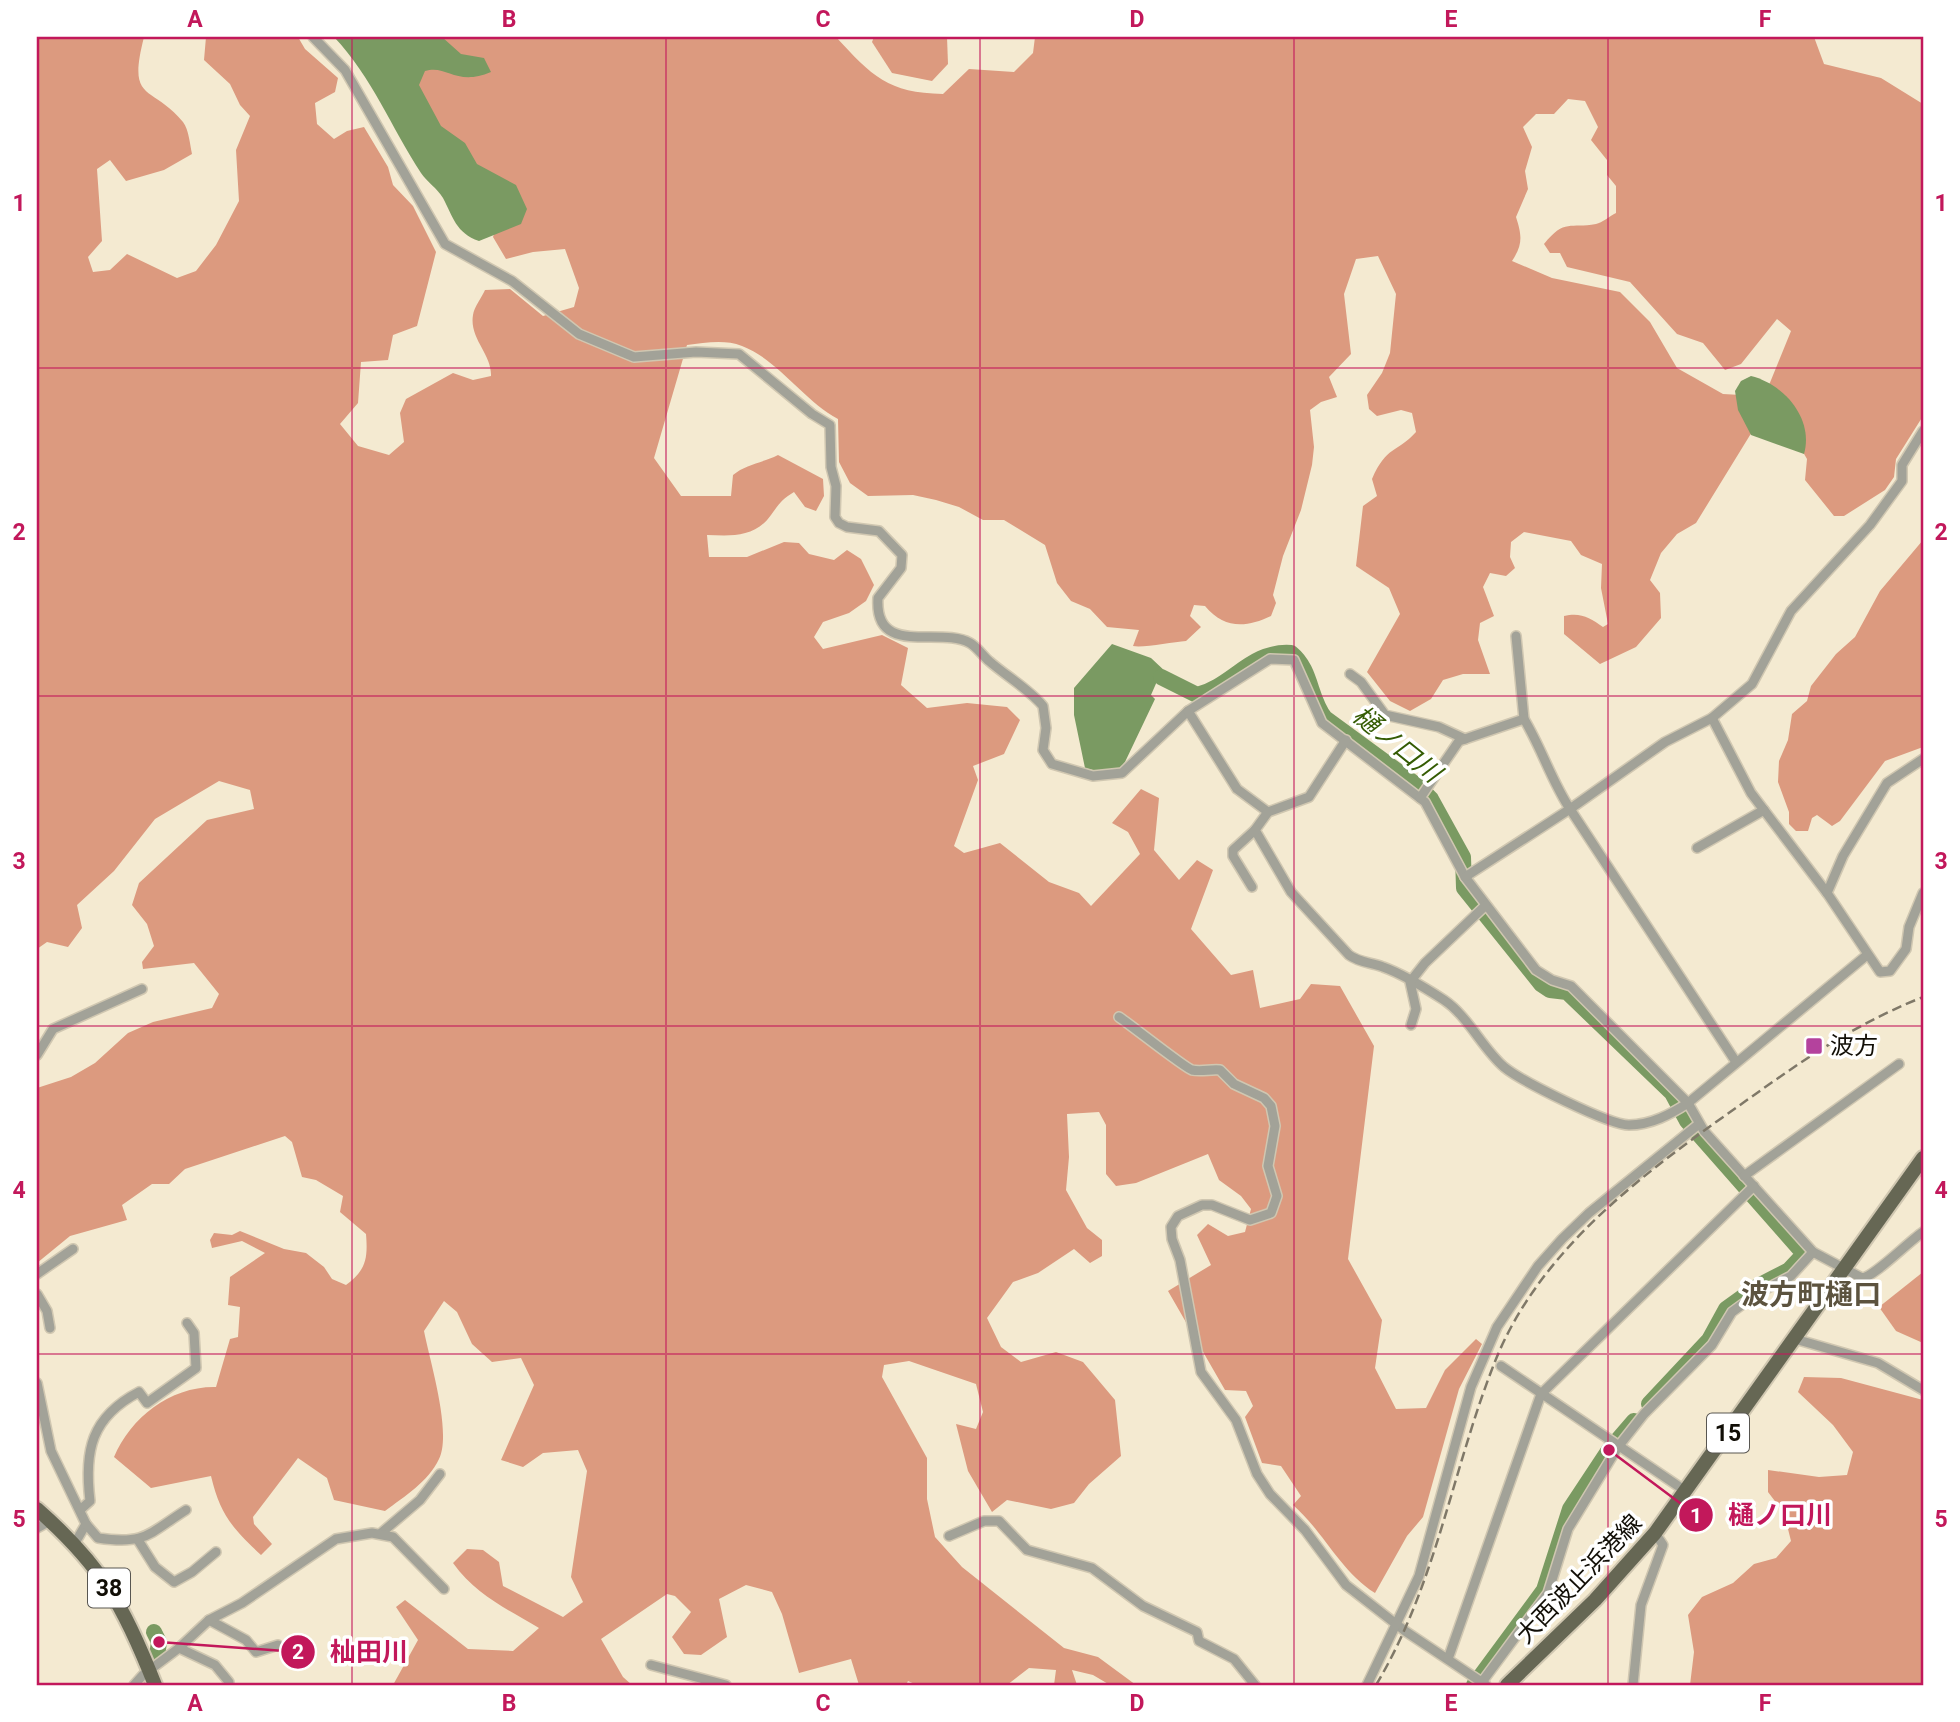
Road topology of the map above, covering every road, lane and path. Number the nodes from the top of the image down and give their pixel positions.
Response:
1 (313, 37) edge
2 (1923, 431) edge
3 (1516, 636) dead end
4 (1350, 674) dead end
5 (1188, 712) junction
6 (1712, 718) junction
7 (1524, 719) junction
8 (1465, 739) junction
9 (1346, 740) junction
10 (1923, 759) edge
11 (1420, 798) junction
12 (1570, 809) junction
13 (1764, 810) junction
14 (1268, 812) junction
15 (1255, 830) junction
16 (1697, 848) dead end
17 (1465, 877) junction
18 (1252, 887) dead end
19 (1827, 893) junction
20 (1923, 893) edge
21 (1485, 906) junction
22 (1867, 955) junction
23 (1410, 982) junction
24 (142, 989) dead end
25 (1119, 1017) dead end
26 (1410, 1025) dead end
27 (37, 1055) edge
28 (1736, 1062) junction
29 (1899, 1064) dead end
30 (1688, 1103) junction
31 (1699, 1124) junction
32 (1923, 1158) edge
33 (1744, 1176) junction
34 (1754, 1186) junction
35 (1923, 1232) edge
36 (73, 1249) dead end
37 (1813, 1252) junction
38 (1845, 1268) junction
39 (37, 1274) edge
40 (37, 1294) edge
41 (187, 1323) dead end
42 (50, 1328) dead end
43 (1795, 1339) junction
44 (1501, 1366) dead end
45 (37, 1384) edge
46 (1923, 1391) edge
47 (1541, 1394) junction
48 (1618, 1447) junction
49 (440, 1474) dead end
50 (1687, 1492) junction
51 (37, 1510) edge
52 (80, 1510) junction
53 (186, 1510) dead end
54 (43, 1524) edge
55 (86, 1524) junction
56 (1656, 1533) junction
57 (380, 1534) junction
58 (949, 1536) dead end
59 (138, 1540) junction
60 (75, 1543) junction
61 (216, 1552) dead end
62 (444, 1590) dead end
63 (209, 1620) junction
64 (1396, 1624) junction
65 (278, 1645) dead end
66 (179, 1648) junction
67 (1448, 1659) junction
68 (651, 1665) dead end
69 (149, 1670) junction
70 (1471, 1675) junction
71 (229, 1682) dead end
72 (1484, 1684) edge
73 (135, 1685) edge
74 (155, 1685) edge
75 (726, 1685) edge
76 (1255, 1685) edge
77 (1367, 1685) edge
78 (1464, 1685) edge
79 (1507, 1685) edge
80 (1633, 1685) edge

1 - 5 street
2 - 6 street
3 - 7 street
4 - 8 street
5 - 9 street
5 - 14 street
6 - 12 street
6 - 13 street
7 - 8 street
7 - 12 street
8 - 11 street
9 - 11 street
9 - 14 street
10 - 19 street
11 - 17 street
12 - 17 street
12 - 28 street
13 - 16 street
13 - 19 street
14 - 15 street
15 - 18 street
15 - 23 street
17 - 21 street
19 - 22 street
20 - 22 street
21 - 23 street
21 - 30 street
22 - 28 street
23 - 26 street
23 - 30 street
24 - 27 street
25 - 64 street
28 - 30 street
29 - 33 street
30 - 31 street
31 - 33 street
31 - 64 street
32 - 38 main road, 大西波止浜港線 / 15
33 - 34 street
34 - 37 street
34 - 47 street
35 - 38 street
36 - 39 street
37 - 38 street
37 - 48 street
38 - 43 main road, 大西波止浜港線 / 15
40 - 42 street
41 - 52 street
43 - 46 street
43 - 50 main road, 大西波止浜港線 / 15
44 - 47 street
45 - 52 street
47 - 48 street
47 - 67 street
48 - 50 street
48 - 72 street
49 - 57 street
50 - 56 main road, 大西波止浜港線 / 15
51 - 54 main road, 38
52 - 55 street
53 - 59 street
54 - 60 main road, 38
55 - 59 street
55 - 60 street
56 - 79 main road, 大西波止浜港線 / 15
56 - 80 street
57 - 62 street
57 - 63 street
58 - 76 street
59 - 61 street
60 - 69 main road, 38
63 - 65 street
63 - 66 street
64 - 67 street
64 - 77 street
66 - 69 street
66 - 71 street
67 - 70 street
68 - 75 street
69 - 73 street
69 - 74 main road, 38
70 - 72 street
70 - 78 street

